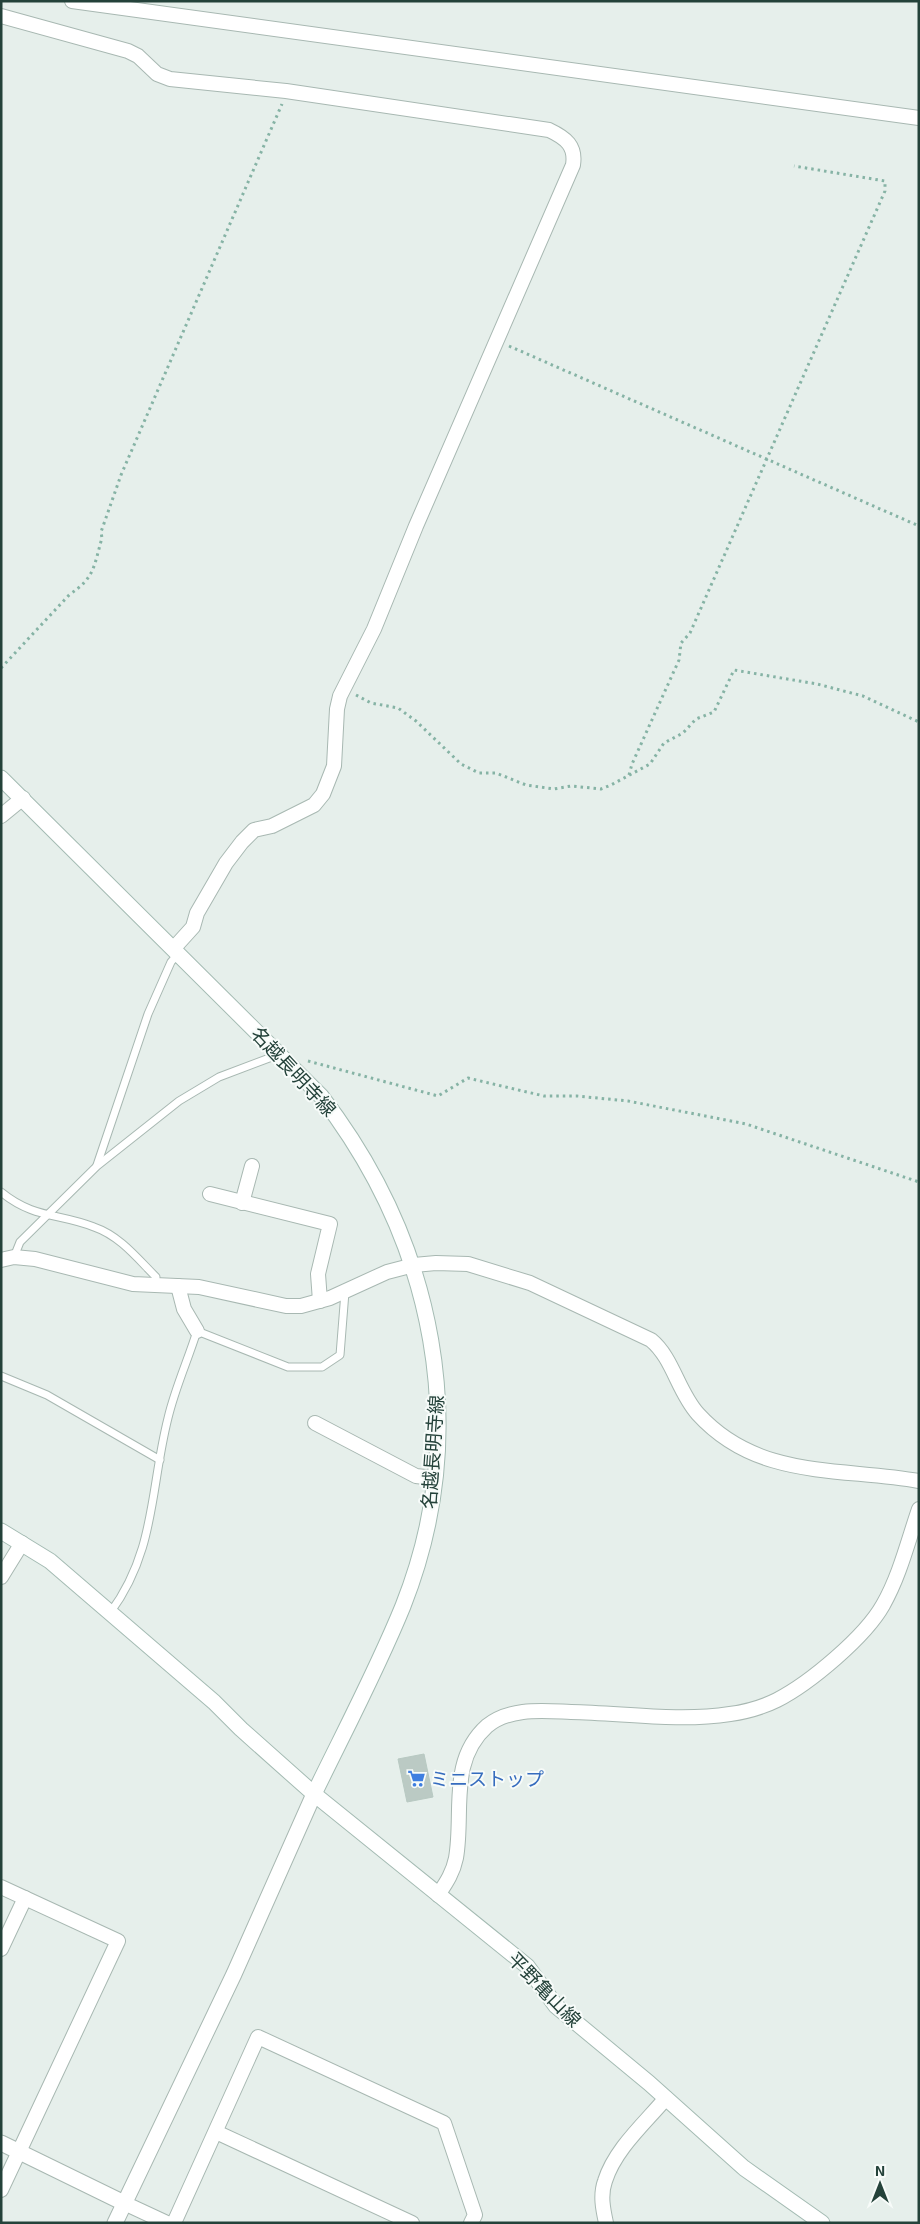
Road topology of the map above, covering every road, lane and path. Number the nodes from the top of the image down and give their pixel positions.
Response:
1 (72, 1) edge
2 (1, 16) edge
3 (286, 92) junction
4 (919, 118) edge
5 (794, 166) dead end
6 (496, 341) junction
7 (766, 460) junction
8 (919, 526) edge
9 (1, 668) edge
10 (344, 686) junction
11 (919, 722) edge
12 (629, 775) junction
13 (1, 778) edge
14 (23, 798) junction
15 (1, 816) edge
16 (177, 950) junction
17 (281, 1054) junction
18 (306, 1060) dead end
19 (97, 1166) junction
20 (252, 1166) dead end
21 (919, 1182) edge
22 (1, 1192) edge
23 (210, 1194) dead end
24 (242, 1203) junction
25 (45, 1215) junction
26 (8, 1258) edge
27 (414, 1266) junction
28 (155, 1286) junction
29 (178, 1286) junction
30 (345, 1292) junction
31 (320, 1301) junction
32 (197, 1331) junction
33 (1, 1376) edge
34 (315, 1423) dead end
35 (160, 1460) junction
36 (433, 1478) junction
37 (919, 1480) edge
38 (919, 1509) edge
39 (1, 1531) edge
40 (22, 1543) junction
41 (1, 1577) edge
42 (109, 1614) junction
43 (314, 1794) junction
44 (1, 1887) edge
45 (438, 1895) junction
46 (25, 1898) junction
47 (1, 1949) edge
48 (666, 2098) junction
49 (216, 2132) junction
50 (1, 2143) edge
51 (19, 2151) junction
52 (1, 2190) edge
53 (124, 2203) junction
54 (115, 2223) edge
55 (167, 2223) edge
56 (174, 2223) edge
57 (412, 2223) edge
58 (471, 2223) edge
59 (606, 2223) edge
60 (822, 2223) edge

1 - 4 street
2 - 3 street
3 - 6 street
3 - 9 path
5 - 7 path
6 - 7 path
6 - 10 street
7 - 8 path
7 - 12 path
10 - 12 path
10 - 16 street
11 - 12 path
13 - 14 main road, 名越長明寺線
14 - 15 street
14 - 16 main road, 名越長明寺線
16 - 17 main road, 名越長明寺線
16 - 19 lane
17 - 19 lane
17 - 27 main road, 名越長明寺線
18 - 21 path
19 - 25 lane
20 - 24 street
22 - 25 lane
23 - 24 street
24 - 31 street
25 - 26 lane
25 - 28 lane
26 - 28 street
27 - 30 street
27 - 36 main road, 名越長明寺線
27 - 37 street
28 - 29 street
29 - 31 street
29 - 32 street
30 - 31 street
30 - 32 lane
32 - 35 lane
33 - 35 lane
34 - 36 street
35 - 42 lane
36 - 43 main road, 名越長明寺線
38 - 45 street
39 - 40 main road
40 - 41 street
40 - 42 main road
42 - 43 main road
43 - 45 main road, 平野亀山線
43 - 53 main road, 名越長明寺線
44 - 46 street
45 - 48 main road, 平野亀山線
46 - 47 street
46 - 51 street
48 - 59 street
48 - 60 main road, 平野亀山線
49 - 56 street
49 - 57 street
49 - 58 street
50 - 51 main road
51 - 52 street
51 - 53 main road
53 - 54 main road, 名越長明寺線
53 - 55 street

